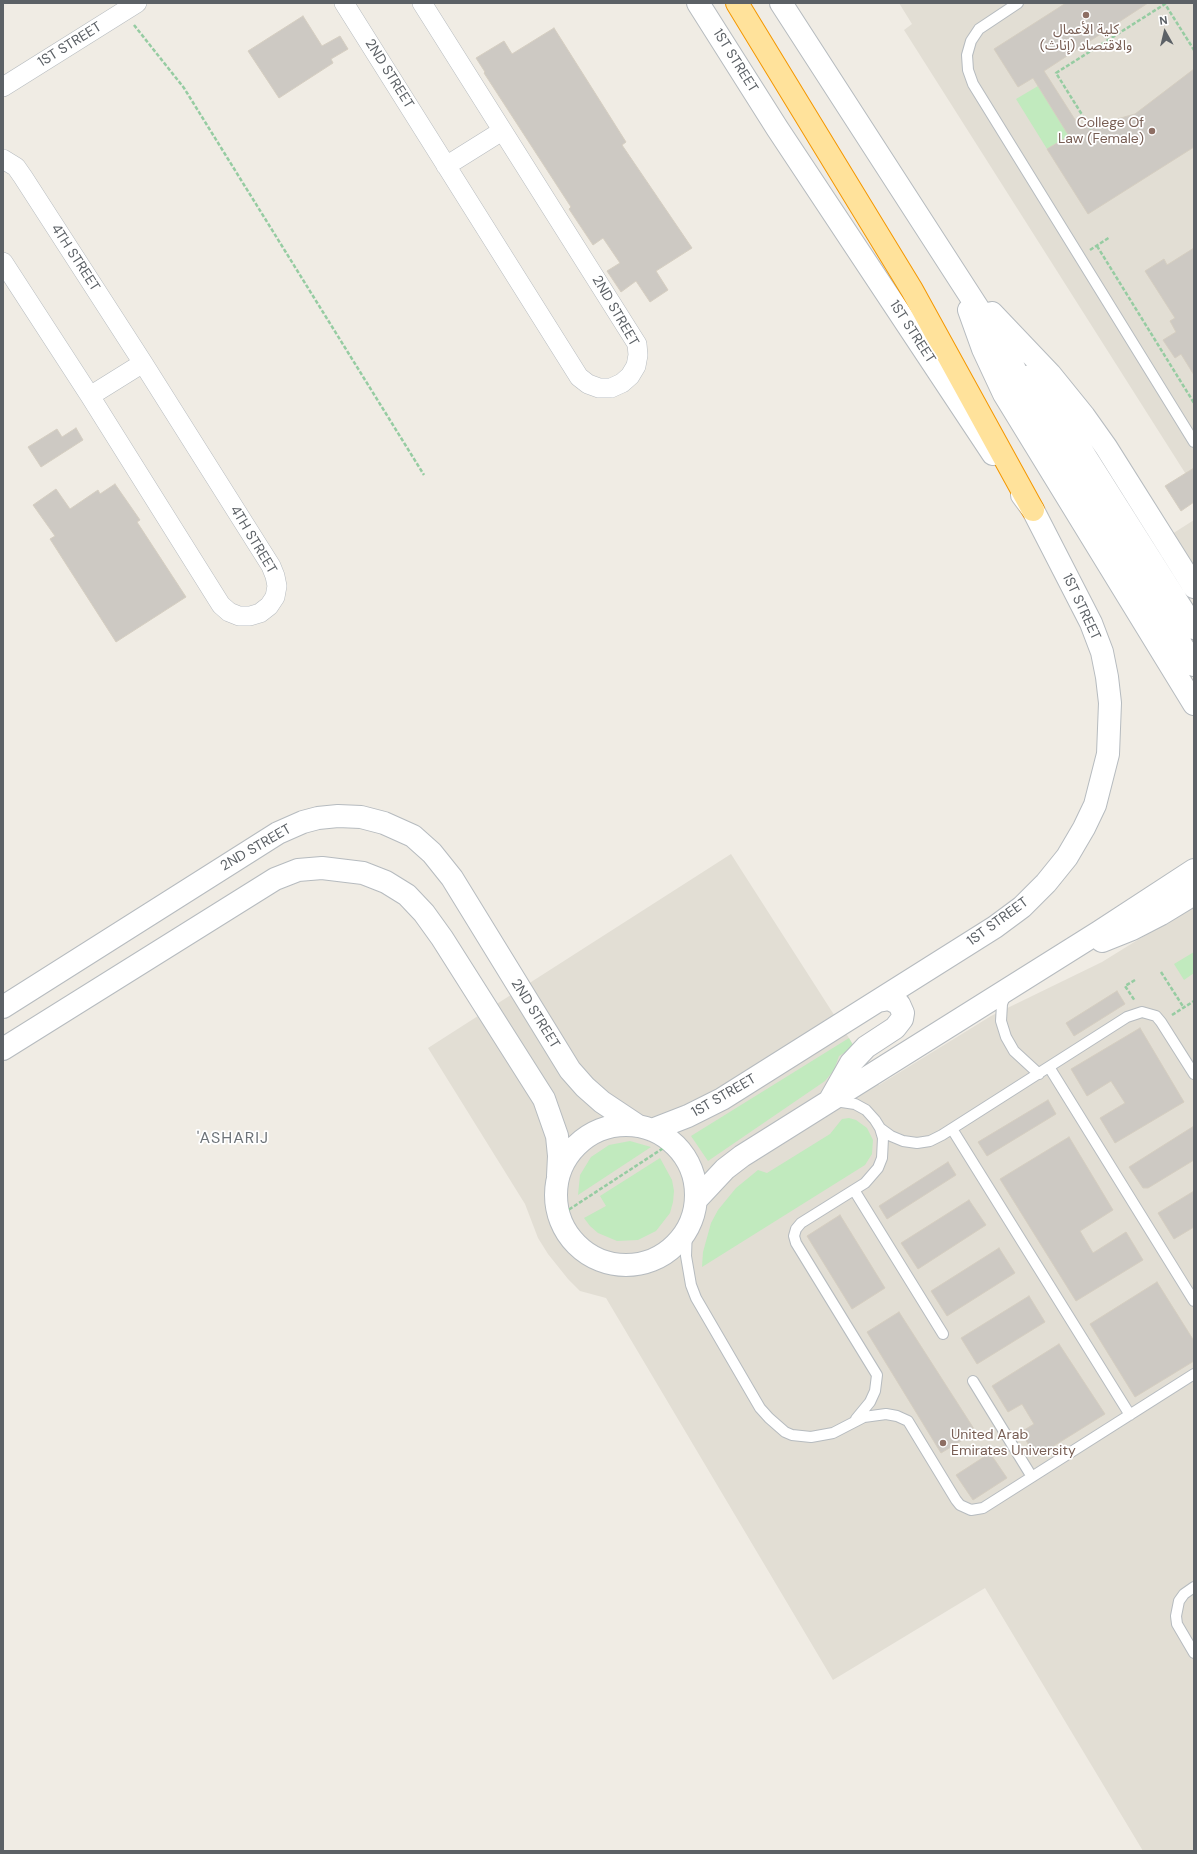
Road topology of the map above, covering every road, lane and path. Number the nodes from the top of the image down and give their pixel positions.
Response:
1 (344, 3) edge
2 (422, 3) edge
3 (698, 3) edge
4 (737, 3) edge
5 (782, 3) edge
6 (1018, 3) edge
7 (130, 8) edge
8 (1194, 50) edge
9 (3, 87) edge
10 (1091, 129) dead end
11 (502, 131) junction
12 (3, 158) edge
13 (446, 166) junction
14 (1110, 237) dead end
15 (1097, 246) junction
16 (1080, 257) junction
17 (3, 262) edge
18 (962, 285) junction
19 (1007, 353) junction
20 (143, 363) junction
21 (90, 396) junction
22 (1194, 403) edge
23 (1194, 442) edge
24 (424, 476) dead end
25 (1033, 510) junction
26 (1194, 587) edge
27 (1194, 628) edge
28 (1194, 665) edge
29 (1194, 704) edge
30 (1194, 856) edge
31 (1194, 870) edge
32 (1194, 882) edge
33 (1194, 894) edge
34 (1094, 944) junction
35 (1050, 962) junction
36 (1161, 972) dead end
37 (1135, 980) dead end
38 (1008, 988) junction
39 (878, 1001) junction
40 (1194, 1001) edge
41 (3, 1007) edge
42 (1184, 1008) junction
43 (1142, 1012) junction
44 (1161, 1022) junction
45 (3, 1049) edge
46 (1049, 1067) junction
47 (1038, 1074) junction
48 (1194, 1074) edge
49 (829, 1101) junction
50 (645, 1128) junction
51 (880, 1128) junction
52 (952, 1129) junction
53 (673, 1143) junction
54 (558, 1176) junction
55 (854, 1190) junction
56 (696, 1200) junction
57 (559, 1216) junction
58 (687, 1228) junction
59 (1194, 1301) edge
60 (943, 1334) dead end
61 (1194, 1374) edge
62 (973, 1381) dead end
63 (1130, 1415) junction
64 (854, 1421) junction
65 (1032, 1477) junction
66 (1194, 1587) edge
67 (1194, 1653) edge

1 - 13 street, 2ND STREET
2 - 11 street, 2ND STREET
3 - 25 street, 1ST STREET
4 - 25 highway
5 - 18 street
6 - 16 lane
7 - 9 street, 1ST STREET
7 - 24 path
8 - 10 path
11 - 13 street
11 - 13 street, 2ND STREET
12 - 20 street, 4TH STREET
14 - 15 path
15 - 16 path
15 - 22 path
16 - 23 lane
17 - 21 street, 4TH STREET
18 - 19 street
18 - 26 street
18 - 29 street
19 - 27 street
19 - 28 street
20 - 21 street
20 - 21 street, 4TH STREET
25 - 39 street, 1ST STREET
30 - 35 street
31 - 35 street
32 - 34 street
33 - 34 street
34 - 35 street
35 - 38 street
36 - 42 path
37 - 43 path
38 - 47 lane
38 - 49 street
39 - 49 street
39 - 50 street, 1ST STREET
40 - 42 path
41 - 50 street, 2ND STREET
42 - 44 path
43 - 44 lane
43 - 46 lane
44 - 48 lane
45 - 54 street
46 - 47 lane
46 - 59 lane
47 - 52 lane
49 - 51 lane
49 - 56 street
50 - 53 street, 2ND STREET
50 - 54 street
51 - 52 lane
51 - 55 lane
52 - 63 lane
53 - 56 street
53 - 57 path
54 - 57 street
55 - 60 lane
55 - 64 lane
56 - 58 street
57 - 58 street
58 - 64 lane
61 - 63 lane
62 - 65 lane
63 - 65 lane
64 - 65 lane
66 - 67 lane

